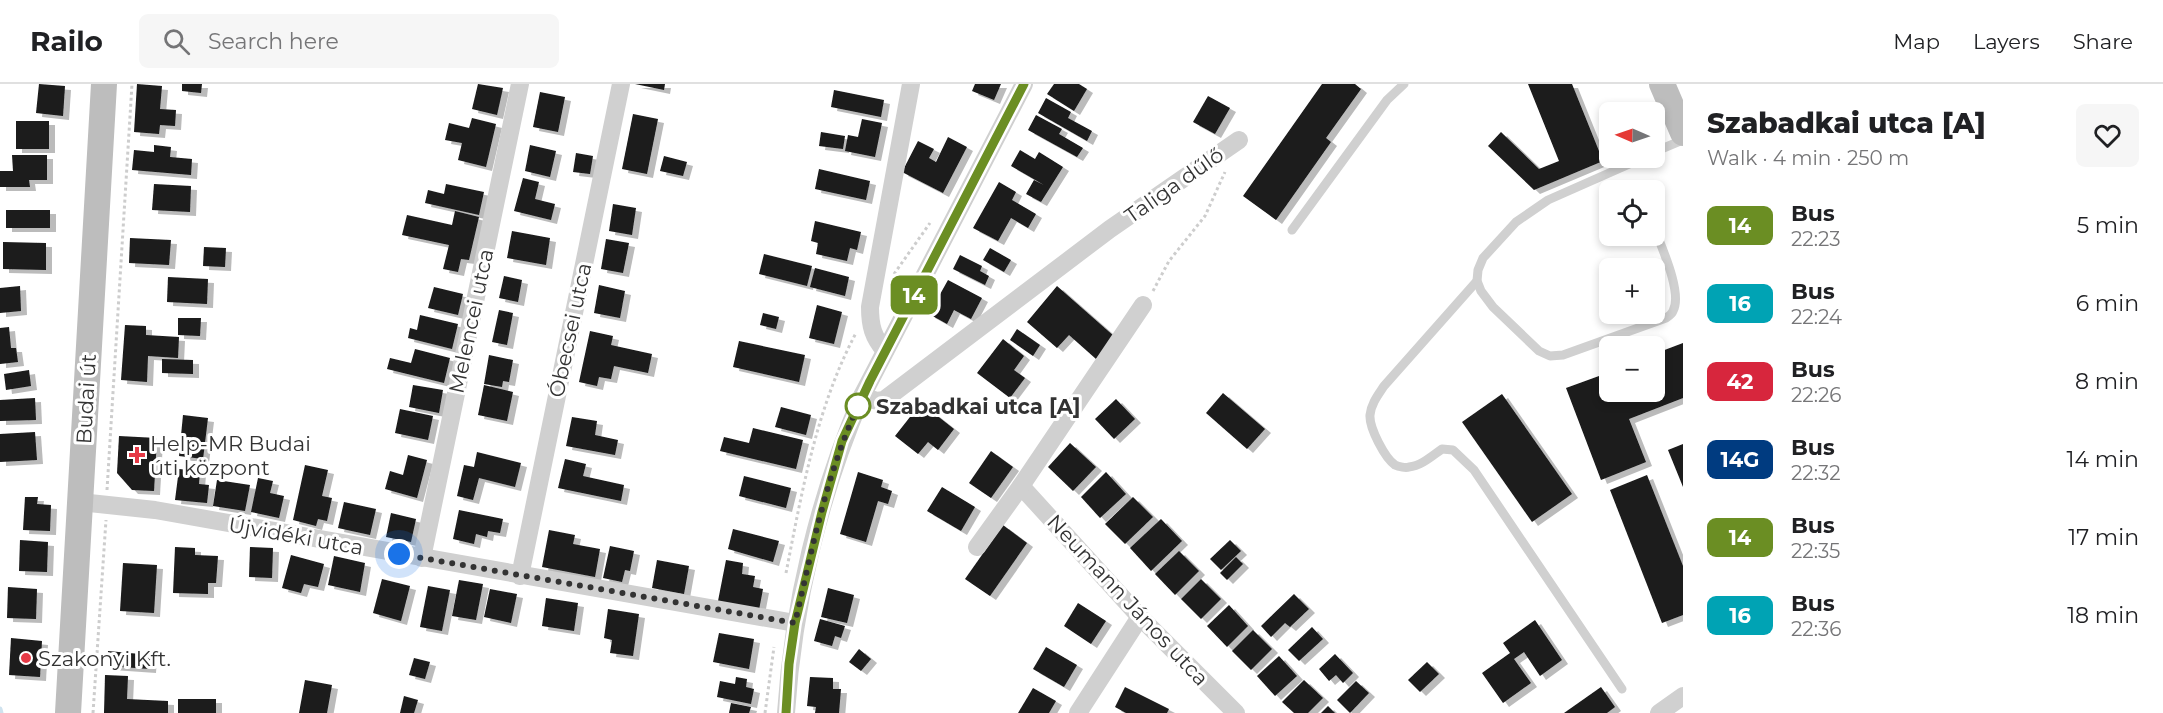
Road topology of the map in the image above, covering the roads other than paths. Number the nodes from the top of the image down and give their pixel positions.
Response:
1 (104, 84) edge
2 (520, 84) edge
3 (621, 84) edge
4 (911, 84) edge
5 (1024, 84) edge
6 (1404, 84) edge
7 (1662, 84) edge
8 (1683, 134) edge
9 (1239, 140) road end
10 (1683, 140) edge
11 (1665, 147) edge
12 (1620, 168) edge
13 (1292, 230) dead end
14 (1661, 246) edge
15 (1477, 281) junction
16 (1143, 305) road end
17 (885, 351) junction
18 (862, 396) junction
19 (1021, 486) junction
20 (80, 502) junction
21 (977, 547) dead end
22 (422, 558) junction
23 (520, 576) junction
24 (1140, 618) junction
25 (795, 623) junction
26 (1622, 689) dead end
27 (1683, 696) edge
28 (68, 713) edge
29 (786, 713) edge
30 (1077, 713) edge
31 (1236, 713) edge
32 (1659, 713) edge

1 - 20 main road, Budai út
2 - 22 street, Melencei utca
3 - 23 street, Óbecsei utca
4 - 17 street
5 - 17 street
6 - 13 lane
7 - 8 main road
9 - 18 street, Taliga dűlő
10 - 11 lane
12 - 15 lane
14 - 15 lane
15 - 26 lane
16 - 19 street
17 - 18 street
18 - 25 street
19 - 21 street
19 - 24 street, Neumann János utca
20 - 22 street, Újvidéki utca
20 - 28 main road, Budai út
22 - 23 street, Újvidéki utca
23 - 25 street, Újvidéki utca
24 - 30 street
24 - 31 street, Neumann János utca
25 - 29 street
27 - 32 street

